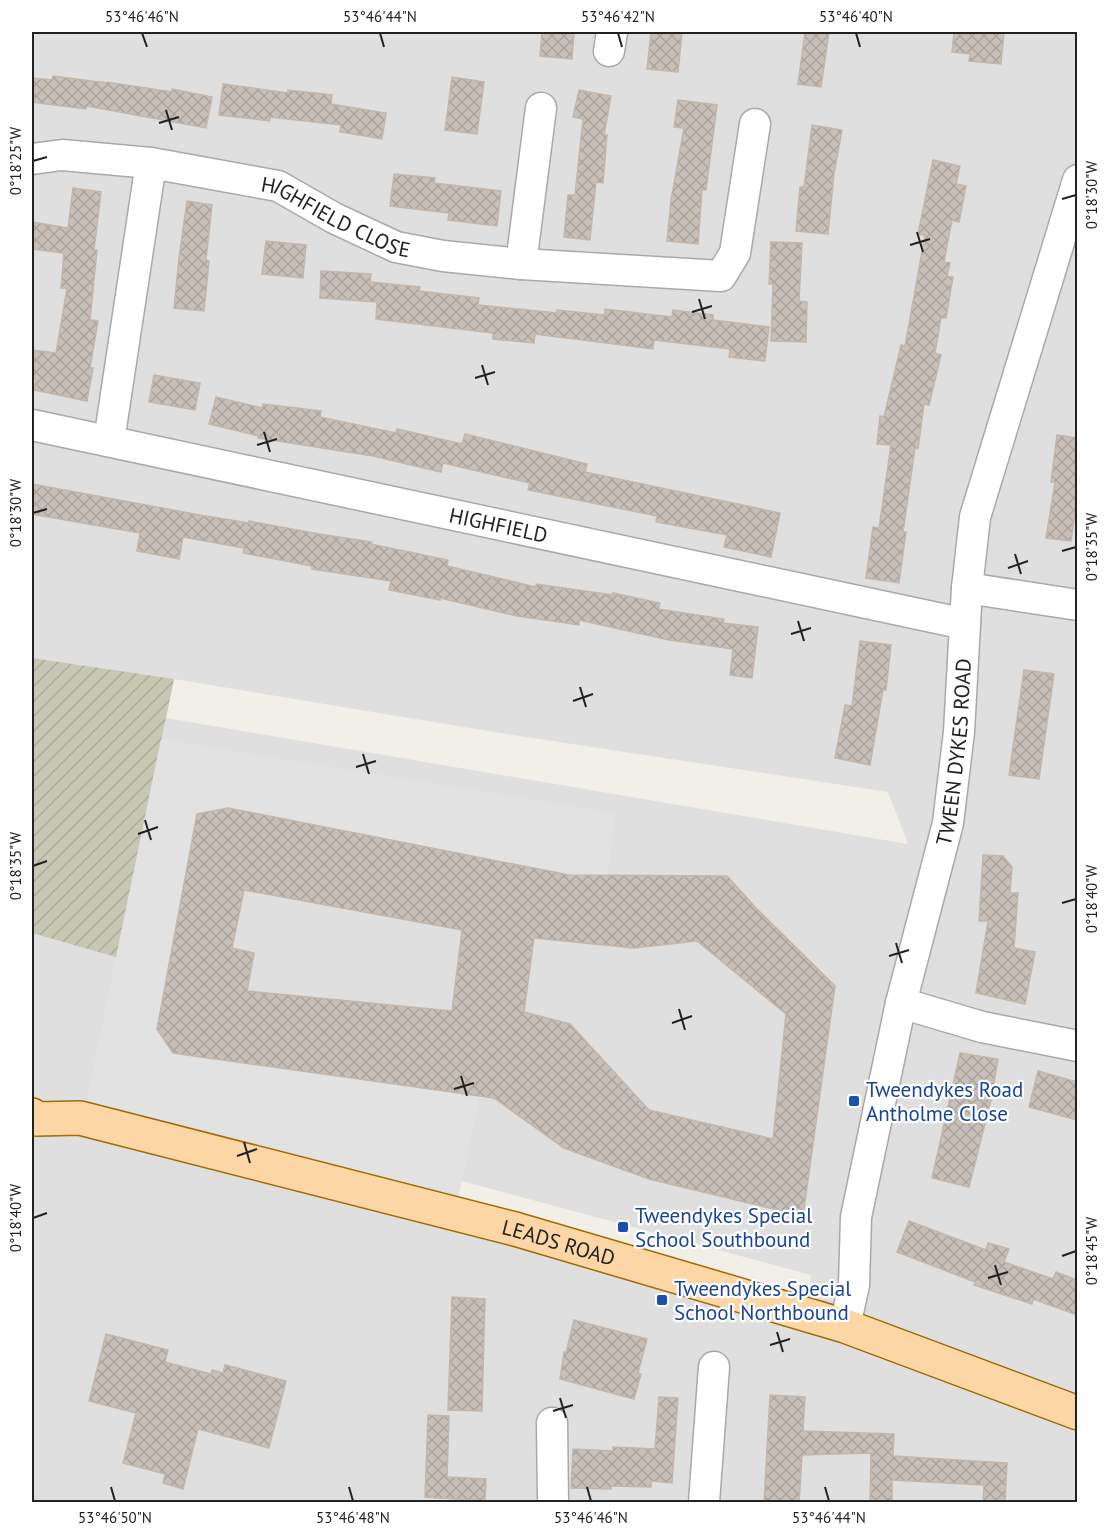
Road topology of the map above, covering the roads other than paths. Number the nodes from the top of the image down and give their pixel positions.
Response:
1 (541, 108) dead end
2 (755, 124) dead end
3 (32, 159) edge
4 (151, 163) junction
5 (1077, 180) edge
6 (521, 264) junction
7 (32, 425) edge
8 (109, 441) junction
9 (967, 588) junction
10 (1077, 605) edge
11 (965, 624) junction
12 (902, 1003) junction
13 (1077, 1046) edge
14 (33, 1124) edge
15 (845, 1326) junction
16 (714, 1367) dead end
17 (1077, 1413) edge
18 (552, 1423) dead end
19 (553, 1503) edge
20 (704, 1503) edge

1 - 6 street
2 - 6 street, HIGHFIELD CLOSE
3 - 4 street, HIGHFIELD CLOSE
4 - 6 street, HIGHFIELD CLOSE
4 - 8 street
5 - 9 street, TWEEN DYKES ROAD
7 - 8 street, HIGHFIELD
8 - 11 street, HIGHFIELD
9 - 10 street
9 - 11 street, TWEEN DYKES ROAD
11 - 12 street, TWEEN DYKES ROAD
12 - 13 street
12 - 15 street, TWEEN DYKES ROAD
14 - 15 main road, LEADS ROAD
15 - 17 main road, LEADS ROAD
16 - 20 street
18 - 19 street

